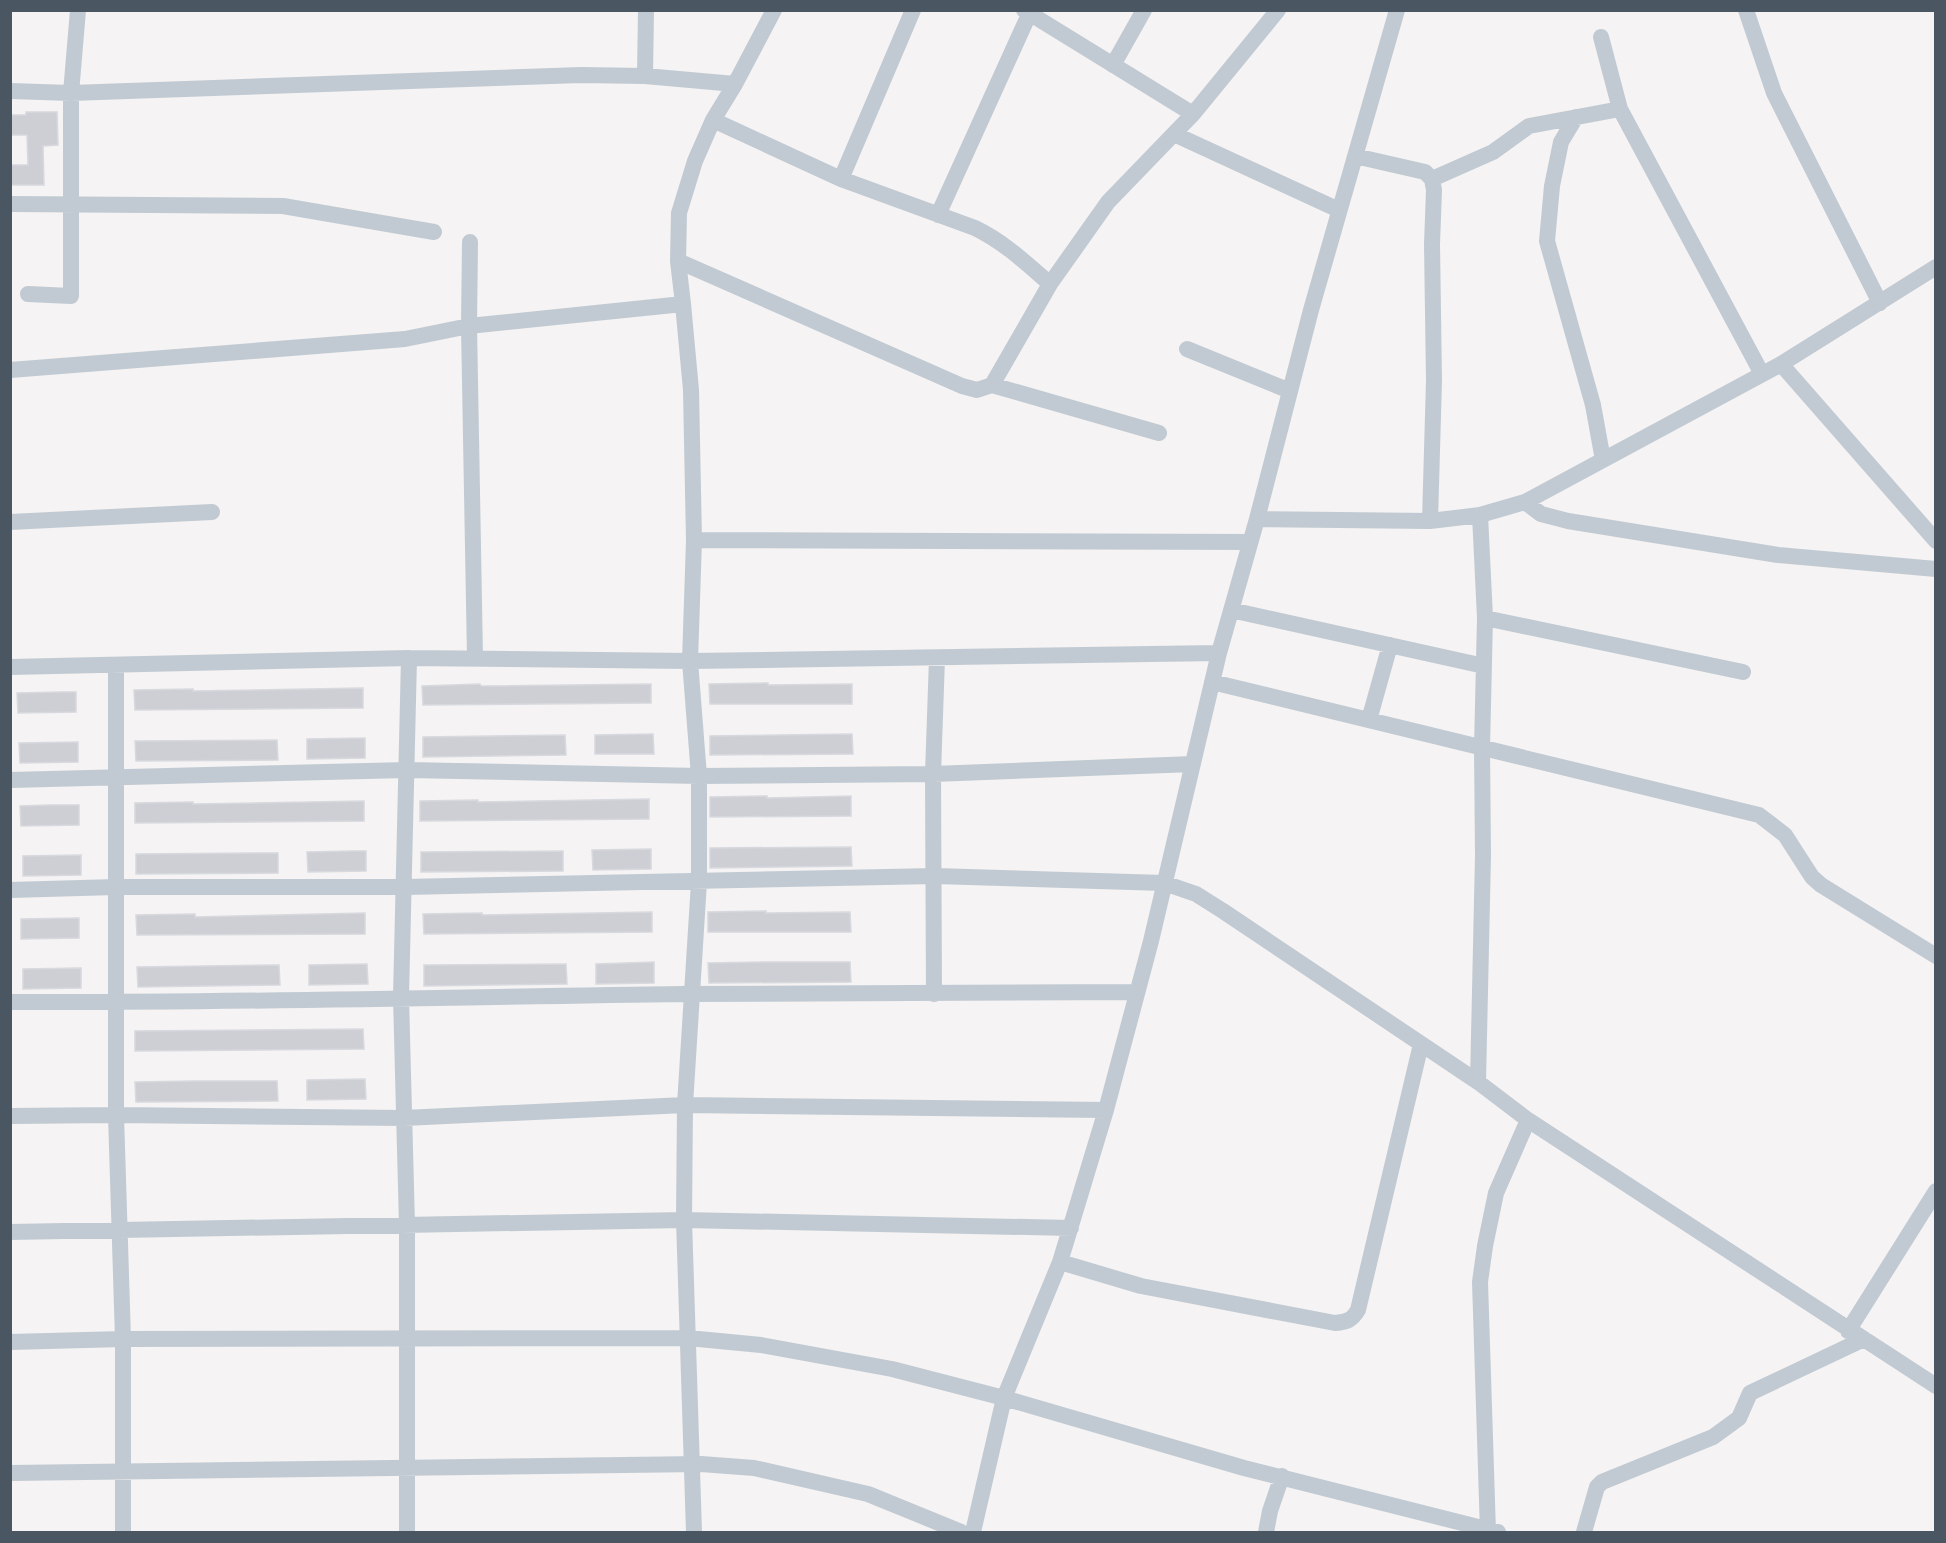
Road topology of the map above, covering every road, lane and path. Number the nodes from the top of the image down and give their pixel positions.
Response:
1 (78, 10) edge
2 (646, 10) edge
3 (774, 10) edge
4 (913, 10) edge
5 (1144, 10) edge
6 (1278, 10) edge
7 (1397, 10) edge
8 (1746, 10) edge
9 (1028, 12) edge
10 (1601, 37) dead end
11 (1113, 65) junction
12 (645, 76) junction
13 (735, 84) junction
14 (10, 91) edge
15 (70, 93) junction
16 (1620, 110) junction
17 (1193, 114) junction
18 (1576, 117) junction
19 (713, 120) junction
20 (1174, 134) junction
21 (1355, 156) junction
22 (841, 179) junction
23 (1432, 179) junction
24 (10, 204) edge
25 (70, 204) junction
26 (1339, 210) junction
27 (938, 215) junction
28 (434, 232) dead end
29 (470, 242) dead end
30 (678, 261) junction
31 (1935, 267) edge
32 (1050, 284) junction
33 (28, 294) dead end
34 (1880, 303) junction
35 (683, 304) junction
36 (469, 326) junction
37 (1187, 349) dead end
38 (1781, 364) junction
39 (10, 370) edge
40 (1762, 374) junction
41 (992, 385) junction
42 (1290, 391) junction
43 (1159, 433) dead end
44 (1603, 460) junction
45 (1525, 501) junction
46 (212, 512) dead end
47 (1480, 514) junction
48 (1257, 519) junction
49 (1430, 521) junction
50 (10, 522) edge
51 (694, 540) junction
52 (1935, 541) edge
53 (1250, 542) junction
54 (1935, 569) edge
55 (1231, 610) junction
56 (1485, 618) junction
57 (1390, 645) junction
58 (1219, 653) junction
59 (409, 658) junction
60 (475, 658) junction
61 (937, 658) junction
62 (690, 661) junction
63 (116, 665) junction
64 (1484, 666) junction
65 (10, 667) edge
66 (1743, 672) dead end
67 (1212, 682) junction
68 (1369, 720) junction
69 (1482, 748) junction
70 (1193, 764) junction
71 (407, 771) junction
72 (933, 774) junction
73 (699, 776) junction
74 (117, 778) junction
75 (10, 780) edge
76 (935, 876) junction
77 (699, 882) junction
78 (1164, 883) junction
79 (405, 886) junction
80 (116, 887) junction
81 (10, 890) edge
82 (1935, 956) edge
83 (1137, 992) junction
84 (692, 994) junction
85 (934, 994) junction
86 (401, 997) junction
87 (10, 1002) edge
88 (117, 1002) junction
89 (1421, 1044) junction
90 (1478, 1082) junction
91 (685, 1106) junction
92 (1106, 1110) junction
93 (116, 1115) junction
94 (10, 1116) edge
95 (404, 1118) junction
96 (1528, 1120) junction
97 (1935, 1191) edge
98 (684, 1220) junction
99 (408, 1225) junction
100 (1071, 1228) junction
101 (120, 1230) junction
102 (10, 1232) edge
103 (1060, 1262) junction
104 (1848, 1331) junction
105 (407, 1338) junction
106 (688, 1338) junction
107 (123, 1339) junction
108 (1864, 1339) junction
109 (10, 1342) edge
110 (1935, 1386) edge
111 (1004, 1398) junction
112 (692, 1464) junction
113 (406, 1468) junction
114 (122, 1472) junction
115 (10, 1473) edge
116 (1282, 1476) junction
117 (1491, 1532) edge
118 (123, 1533) edge
119 (407, 1533) edge
120 (694, 1533) edge
121 (961, 1533) edge
122 (973, 1533) edge
123 (1266, 1533) edge
124 (1584, 1533) edge

1 - 15 street
2 - 12 street
3 - 13 street
4 - 22 street
5 - 11 street
6 - 17 street
7 - 21 street
8 - 34 street
9 - 11 street
9 - 27 street
10 - 16 street
11 - 17 street
12 - 13 street
12 - 15 street
13 - 19 street
14 - 15 street
15 - 25 street
16 - 18 street
16 - 40 street
17 - 20 street
18 - 23 street
18 - 44 street
19 - 22 street
19 - 30 street
20 - 26 street
20 - 32 street
21 - 23 street
21 - 26 street
22 - 27 street
23 - 49 street
24 - 25 street
25 - 28 street
25 - 33 street
26 - 42 street
27 - 32 street
29 - 36 street
30 - 35 street
30 - 41 street
31 - 34 street
32 - 41 street
34 - 38 street
35 - 36 street
35 - 51 street
36 - 39 street
36 - 60 street
37 - 42 street
38 - 40 street
38 - 52 street
40 - 44 street
41 - 43 street
42 - 48 street
44 - 45 street
45 - 47 street
45 - 54 street
46 - 50 street
47 - 49 street
47 - 56 street
48 - 49 street
48 - 53 street
51 - 53 street
51 - 62 street
53 - 55 street
55 - 57 street
55 - 58 street
56 - 64 street
56 - 66 street
57 - 64 street
57 - 68 street
58 - 61 street
58 - 67 street
59 - 60 street
59 - 63 street
59 - 71 street
60 - 62 street
61 - 62 street
61 - 72 street
62 - 73 street
63 - 65 street
63 - 74 street
64 - 69 street
67 - 68 street
67 - 70 street
68 - 69 street
69 - 82 street
69 - 90 street
70 - 72 street
70 - 78 street
71 - 73 street
71 - 74 street
71 - 79 street
72 - 73 street
72 - 76 street
73 - 77 street
74 - 75 street
74 - 80 street
76 - 77 street
76 - 78 street
76 - 85 street
77 - 79 street
77 - 84 street
78 - 83 street
78 - 89 street
79 - 80 street
79 - 86 street
80 - 81 street
80 - 88 street
83 - 85 street
83 - 92 street
84 - 85 street
84 - 86 street
84 - 91 street
86 - 88 street
86 - 95 street
87 - 88 street
88 - 93 street
89 - 90 street
89 - 103 street
90 - 96 street
91 - 92 street
91 - 95 street
91 - 98 street
92 - 100 street
93 - 94 street
93 - 95 street
93 - 101 street
95 - 99 street
96 - 104 street
96 - 117 street
97 - 104 street
98 - 99 street
98 - 100 street
98 - 106 street
99 - 101 street
99 - 105 street
100 - 103 street
101 - 102 street
101 - 107 street
103 - 111 street
104 - 108 street
105 - 106 street
105 - 107 street
105 - 113 street
106 - 111 street
106 - 112 street
107 - 109 street
107 - 114 street
108 - 110 street
108 - 124 street
111 - 116 street
111 - 122 street
112 - 113 street
112 - 120 street
112 - 121 street
113 - 114 street
113 - 119 street
114 - 115 street
114 - 118 street
116 - 117 street
116 - 123 street

